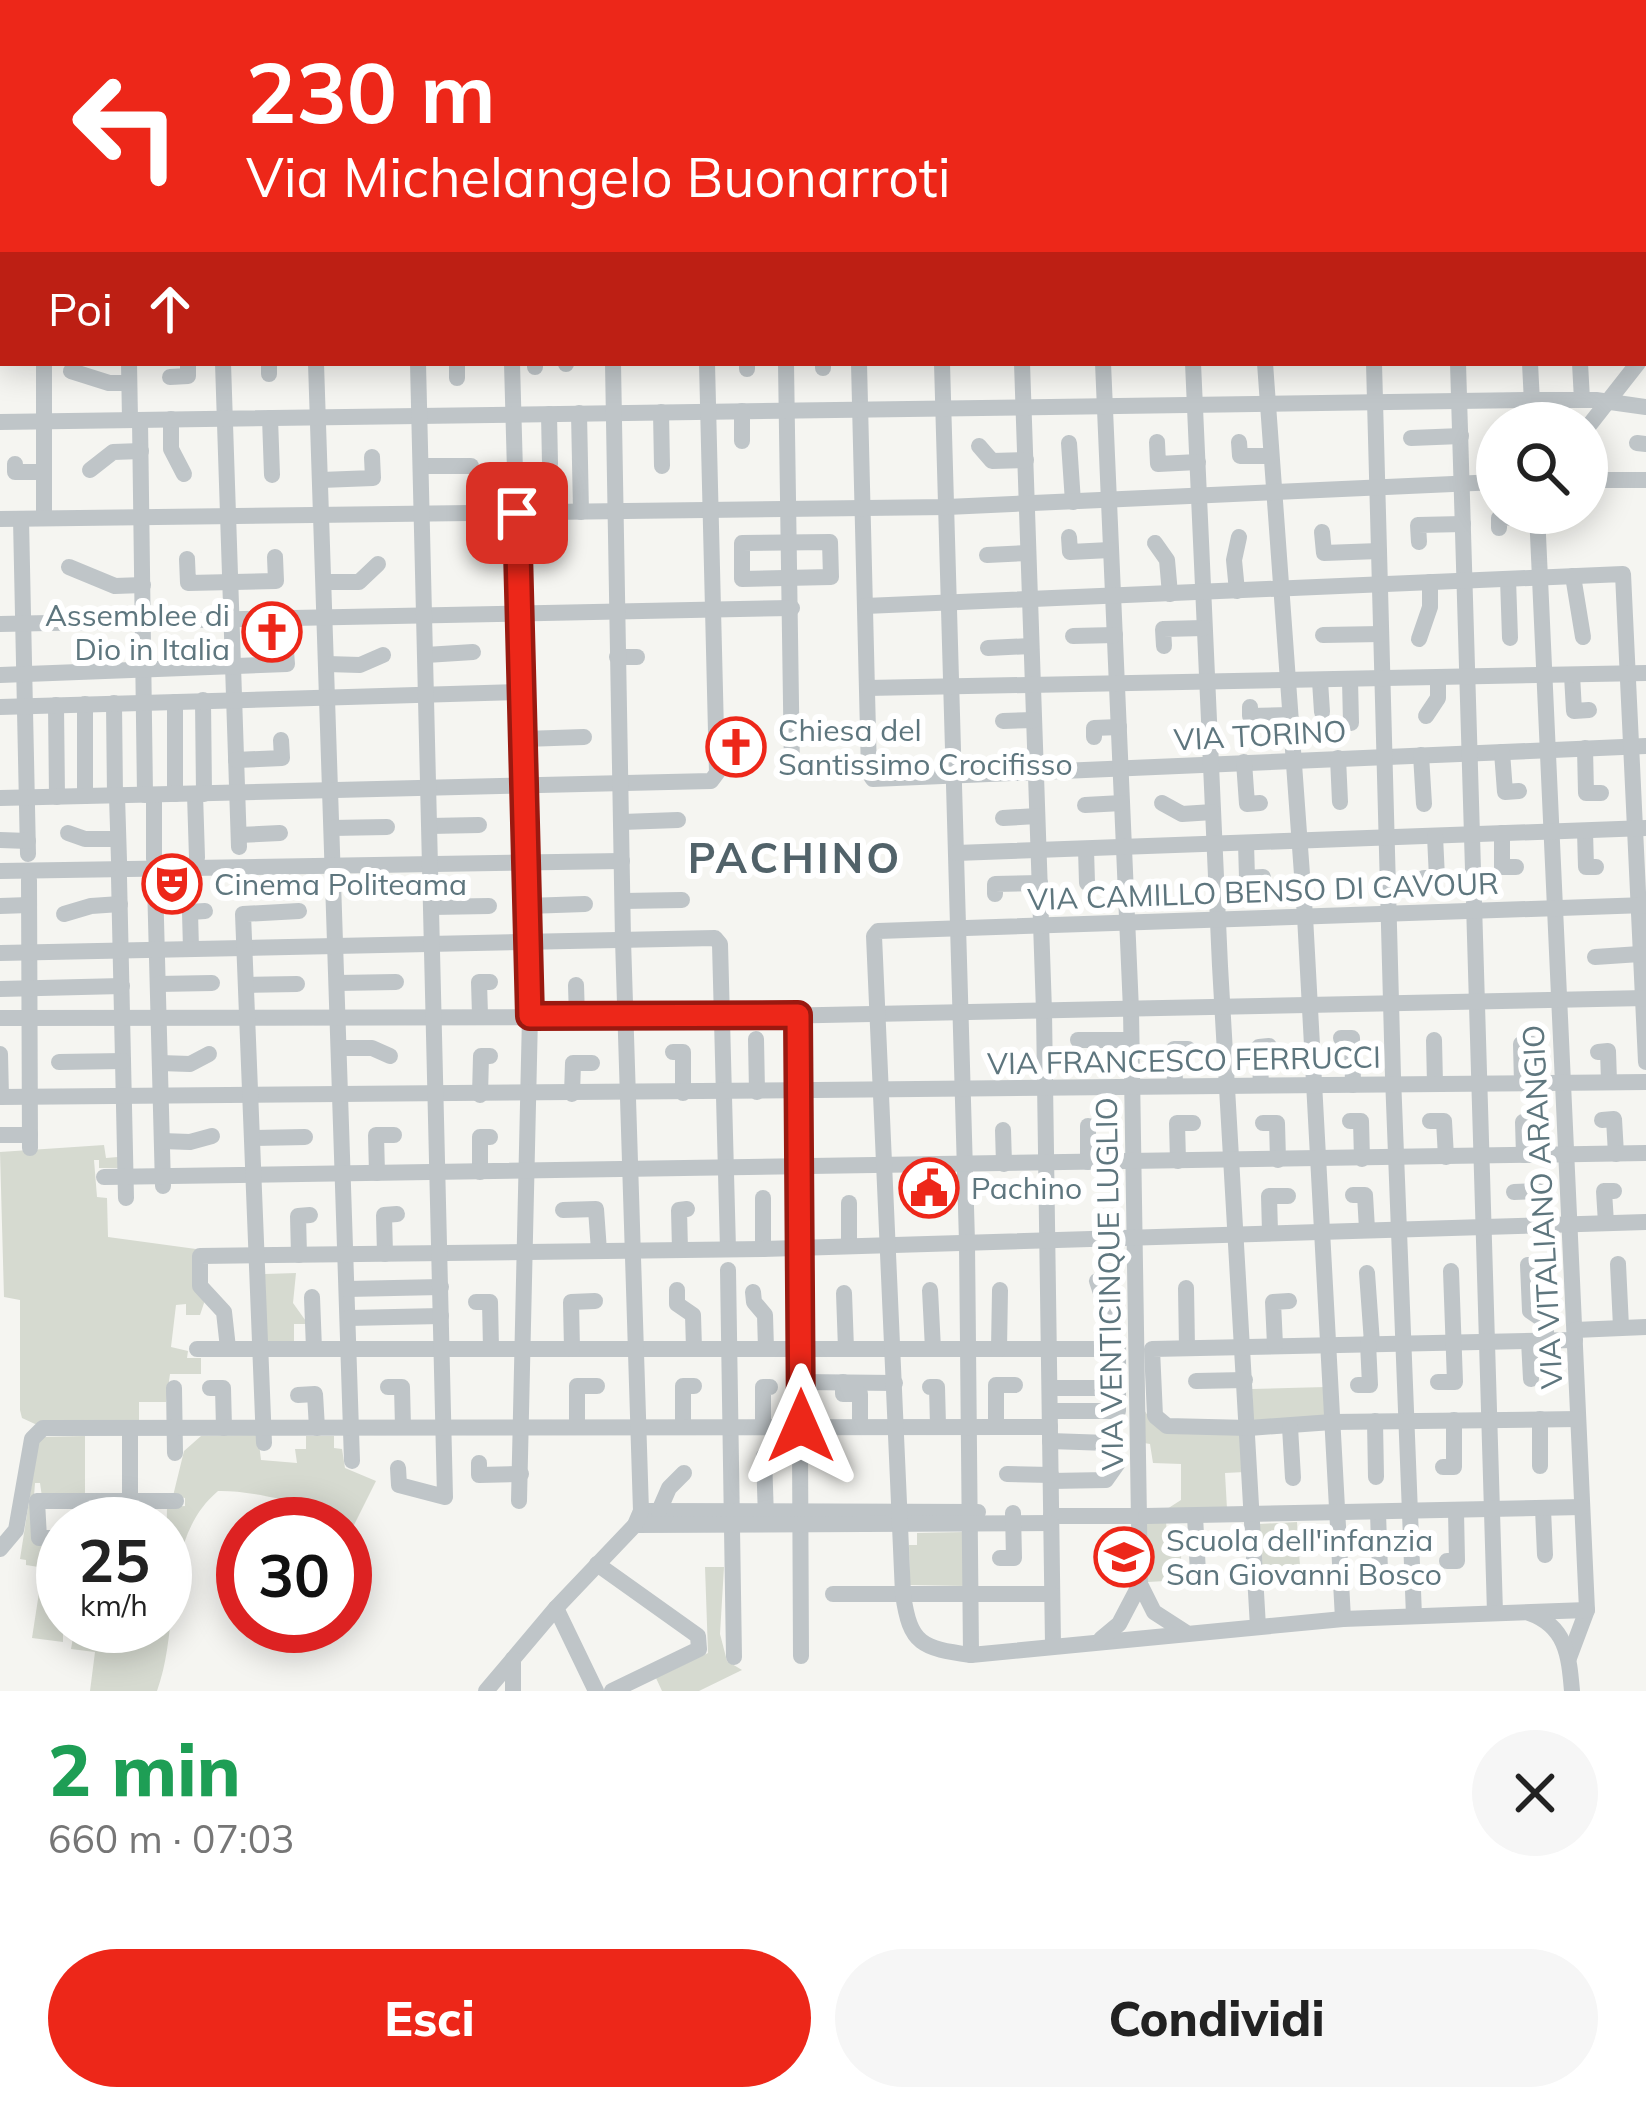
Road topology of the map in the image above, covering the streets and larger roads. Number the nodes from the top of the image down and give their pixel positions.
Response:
1 (44, 366) edge
2 (129, 366) edge
3 (188, 366) edge
4 (223, 366) edge
5 (316, 366) edge
6 (418, 366) edge
7 (512, 366) edge
8 (613, 366) edge
9 (706, 366) edge
10 (786, 366) edge
11 (859, 366) edge
12 (941, 366) edge
13 (1022, 366) edge
14 (1103, 366) edge
15 (1193, 366) edge
16 (1265, 366) edge
17 (1374, 366) edge
18 (1459, 366) edge
19 (1530, 366) edge
20 (1580, 366) edge
21 (1636, 366) edge
22 (71, 371) dead end
23 (170, 377) dead end
24 (129, 383) junction
25 (1532, 400) junction
26 (1562, 400) joint
27 (1582, 400) junction
28 (1460, 401) junction
29 (1607, 402) joint
30 (1608, 402) edge
31 (1268, 403) junction
32 (1375, 403) junction
33 (1195, 404) junction
34 (1104, 406) junction
35 (1646, 407) edge
36 (1024, 408) junction
37 (944, 409) junction
38 (788, 410) junction
39 (860, 410) junction
40 (708, 411) junction
41 (742, 411) junction
42 (661, 412) junction
43 (578, 413) junction
44 (613, 413) junction
45 (549, 414) junction
46 (420, 415) junction
47 (514, 415) junction
48 (224, 418) junction
49 (270, 418) junction
50 (320, 418) junction
51 (170, 419) junction
52 (135, 420) junction
53 (44, 421) junction
54 (0, 422) edge
55 (1461, 436) junction
56 (1412, 438) dead end
57 (742, 440) dead end
58 (1157, 442) dead end
59 (1240, 442) dead end
60 (1069, 443) dead end
61 (979, 446) dead end
62 (141, 451) junction
63 (1271, 456) junction
64 (372, 457) dead end
65 (1026, 460) junction
66 (1198, 462) junction
67 (550, 464) dead end
68 (421, 466) junction
69 (471, 466) dead end
70 (662, 466) dead end
71 (90, 470) dead end
72 (15, 472) dead end
73 (44, 472) junction
74 (184, 474) dead end
75 (272, 475) dead end
76 (321, 480) junction
77 (1608, 480) edge
78 (1646, 480) edge
79 (1462, 483) junction
80 (1476, 483) edge
81 (1377, 487) junction
82 (1274, 493) junction
83 (1199, 497) junction
84 (1109, 501) junction
85 (1073, 502) junction
86 (1027, 504) junction
87 (947, 507) junction
88 (790, 508) junction
89 (862, 508) junction
90 (709, 510) junction
91 (581, 512) junction
92 (615, 512) junction
93 (517, 513) junction
94 (422, 514) junction
95 (323, 515) junction
96 (228, 516) junction
97 (44, 518) junction
98 (142, 518) junction
99 (0, 519) edge
100 (21, 519) junction
101 (1462, 524) junction
102 (1322, 532) dead end
103 (1538, 534) edge
104 (1239, 536) dead end
105 (1069, 537) dead end
106 (790, 542) junction
107 (1419, 542) dead end
108 (1155, 543) dead end
109 (1110, 550) junction
110 (1379, 551) junction
111 (1028, 554) junction
112 (987, 555) dead end
113 (275, 557) dead end
114 (188, 559) dead end
115 (378, 564) dead end
116 (69, 567) dead end
117 (1573, 576) junction
118 (790, 578) junction
119 (1540, 578) junction
120 (1508, 579) junction
121 (1464, 580) junction
122 (230, 582) junction
123 (324, 582) junction
124 (1430, 582) junction
125 (143, 585) junction
126 (1380, 585) junction
127 (1280, 589) junction
128 (1237, 591) junction
129 (1203, 592) junction
130 (1170, 594) junction
131 (1113, 596) junction
132 (1030, 600) junction
133 (949, 603) junction
134 (865, 606) junction
135 (791, 608) junction
136 (712, 609) junction
137 (617, 610) junction
138 (520, 612) junction
139 (426, 613) junction
140 (325, 615) junction
141 (231, 618) junction
142 (143, 620) junction
143 (24, 623) junction
144 (0, 624) edge
145 (1204, 628) junction
146 (1381, 634) junction
147 (1114, 635) junction
148 (1323, 635) dead end
149 (1072, 636) dead end
150 (1510, 638) dead end
151 (1583, 638) dead end
152 (1420, 639) dead end
153 (1031, 646) junction
154 (1164, 646) dead end
155 (988, 648) dead end
156 (286, 651) dead end
157 (473, 652) dead end
158 (383, 655) dead end
159 (426, 655) junction
160 (617, 657) junction
161 (638, 657) dead end
162 (327, 664) junction
163 (234, 666) junction
164 (144, 671) junction
165 (1646, 673) edge
166 (25, 674) junction
167 (1627, 674) junction
168 (0, 675) edge
169 (1545, 675) junction
170 (1572, 675) junction
171 (1466, 677) junction
172 (1438, 678) junction
173 (1320, 680) junction
174 (1350, 680) junction
175 (1382, 680) junction
176 (1288, 681) junction
177 (1207, 682) junction
178 (1116, 684) junction
179 (1032, 685) junction
180 (951, 687) junction
181 (867, 688) junction
182 (522, 692) junction
183 (427, 694) junction
184 (328, 698) junction
185 (203, 700) junction
186 (235, 700) junction
187 (175, 702) junction
188 (114, 703) junction
189 (145, 703) junction
190 (85, 704) junction
191 (56, 705) junction
192 (0, 706) edge
193 (26, 706) junction
194 (1250, 707) dead end
195 (1589, 710) dead end
196 (1322, 712) dead end
197 (1290, 715) junction
198 (1426, 716) dead end
199 (1034, 720) junction
200 (1003, 721) dead end
201 (1351, 723) dead end
202 (1119, 727) junction
203 (584, 737) dead end
204 (1094, 737) dead end
205 (524, 739) junction
206 (281, 740) dead end
207 (1638, 746) edge
208 (1585, 748) junction
209 (1548, 750) junction
210 (1502, 752) junction
211 (1468, 753) junction
212 (1421, 754) junction
213 (1384, 756) junction
214 (1338, 758) junction
215 (236, 760) junction
216 (1293, 760) junction
217 (1244, 763) junction
218 (1211, 764) junction
219 (1121, 769) junction
220 (793, 772) dead end
221 (1035, 772) junction
222 (954, 776) junction
223 (620, 785) junction
224 (525, 787) junction
225 (430, 789) junction
226 (330, 791) junction
227 (1519, 791) dead end
228 (237, 793) junction
229 (1601, 793) dead end
230 (175, 794) junction
231 (200, 794) junction
232 (149, 795) junction
233 (85, 796) junction
234 (116, 796) junction
235 (28, 797) junction
236 (57, 797) junction
237 (0, 798) edge
238 (1340, 802) dead end
239 (1122, 803) junction
240 (1162, 803) dead end
241 (1260, 803) dead end
242 (1424, 804) dead end
243 (1084, 805) dead end
244 (1213, 812) junction
245 (1037, 816) junction
246 (1003, 818) dead end
247 (678, 820) dead end
248 (622, 822) junction
249 (479, 825) dead end
250 (430, 826) junction
251 (387, 827) dead end
252 (1640, 828) edge
253 (332, 829) junction
254 (1585, 831) junction
255 (68, 832) dead end
256 (1552, 832) junction
257 (280, 833) dead end
258 (1502, 833) junction
259 (1470, 835) junction
260 (1435, 836) junction
261 (1387, 838) junction
262 (118, 839) junction
263 (0, 840) edge
264 (1300, 841) junction
265 (1246, 843) junction
266 (1215, 844) junction
267 (1124, 848) junction
268 (1086, 849) junction
269 (1038, 850) junction
270 (956, 853) junction
271 (197, 858) dead end
272 (154, 859) dead end
273 (622, 861) junction
274 (527, 863) junction
275 (431, 864) junction
276 (333, 866) junction
277 (1516, 867) dead end
278 (1596, 867) dead end
279 (0, 871) edge
280 (1263, 877) dead end
281 (1424, 878) dead end
282 (29, 880) dead end
283 (155, 882) dead end
284 (1040, 883) junction
285 (1087, 883) dead end
286 (995, 894) dead end
287 (682, 900) dead end
288 (623, 901) junction
289 (120, 904) junction
290 (585, 904) dead end
291 (29, 905) junction
292 (0, 906) edge
293 (489, 906) dead end
294 (527, 906) junction
295 (1642, 906) edge
296 (432, 907) junction
297 (1555, 908) junction
298 (206, 911) dead end
299 (299, 911) dead end
300 (1472, 911) junction
301 (64, 914) dead end
302 (1389, 914) junction
303 (1305, 916) junction
304 (1218, 920) junction
305 (1126, 924) junction
306 (1040, 926) junction
307 (958, 928) junction
308 (623, 940) junction
309 (527, 942) junction
310 (433, 944) junction
311 (245, 947) junction
312 (336, 947) junction
313 (191, 949) junction
314 (121, 951) junction
315 (157, 951) junction
316 (30, 952) junction
317 (0, 953) edge
318 (1640, 954) junction
319 (1595, 957) dead end
320 (396, 982) dead end
321 (490, 982) dead end
322 (212, 983) dead end
323 (337, 983) junction
324 (158, 984) junction
325 (296, 984) dead end
326 (246, 985) junction
327 (576, 985) dead end
328 (122, 986) junction
329 (31, 988) junction
330 (0, 989) edge
331 (1645, 998) edge
332 (1559, 1000) junction
333 (1475, 1003) junction
334 (1391, 1004) junction
335 (1310, 1005) junction
336 (1222, 1006) junction
337 (1131, 1010) junction
338 (1044, 1011) junction
339 (960, 1012) junction
340 (879, 1014) junction
341 (798, 1015) junction
342 (338, 1016) junction
343 (434, 1016) junction
344 (480, 1016) junction
345 (530, 1016) junction
346 (159, 1017) junction
347 (247, 1017) junction
348 (577, 1017) junction
349 (626, 1017) junction
350 (720, 1017) junction
351 (0, 1018) edge
352 (32, 1018) junction
353 (122, 1018) junction
354 (1645, 1037) edge
355 (1341, 1038) dead end
356 (756, 1039) dead end
357 (1078, 1040) dead end
358 (1131, 1040) junction
359 (1434, 1040) dead end
360 (1530, 1043) dead end
361 (1269, 1046) dead end
362 (340, 1048) junction
363 (1188, 1049) dead end
364 (673, 1052) dead end
365 (1598, 1052) dead end
366 (0, 1054) edge
367 (209, 1054) dead end
368 (390, 1056) dead end
369 (490, 1056) dead end
370 (123, 1061) junction
371 (59, 1062) dead end
372 (160, 1063) junction
373 (592, 1063) dead end
374 (1646, 1063) edge
375 (1609, 1082) junction
376 (1646, 1082) edge
377 (1522, 1083) junction
378 (1564, 1083) junction
379 (1227, 1084) junction
380 (1261, 1084) junction
381 (1435, 1084) junction
382 (1477, 1084) junction
383 (1133, 1085) junction
384 (1175, 1085) junction
385 (1314, 1085) junction
386 (1353, 1085) junction
387 (1393, 1085) junction
388 (1045, 1087) junction
389 (961, 1089) junction
390 (882, 1090) junction
391 (799, 1091) junction
392 (723, 1092) junction
393 (757, 1092) junction
394 (629, 1093) junction
395 (683, 1093) junction
396 (572, 1094) junction
397 (480, 1095) junction
398 (530, 1095) junction
399 (0, 1096) edge
400 (30, 1096) junction
401 (436, 1096) junction
402 (124, 1097) junction
403 (161, 1097) junction
404 (341, 1097) junction
405 (250, 1098) junction
406 (1602, 1120) dead end
407 (1350, 1121) dead end
408 (1430, 1121) dead end
409 (1534, 1121) dead end
410 (1193, 1123) dead end
411 (1263, 1123) dead end
412 (1088, 1126) dead end
413 (1003, 1130) dead end
414 (0, 1135) edge
415 (394, 1135) dead end
416 (212, 1136) dead end
417 (305, 1137) dead end
418 (490, 1137) dead end
419 (252, 1138) junction
420 (162, 1141) junction
421 (1566, 1154) junction
422 (1616, 1154) junction
423 (1646, 1154) edge
424 (1524, 1155) junction
425 (1479, 1156) junction
426 (1446, 1157) junction
427 (1396, 1158) junction
428 (1319, 1159) junction
429 (1362, 1159) junction
430 (1230, 1160) junction
431 (1278, 1160) junction
432 (1178, 1161) junction
433 (1088, 1162) junction
434 (1133, 1162) junction
435 (1046, 1163) junction
436 (1004, 1164) junction
437 (963, 1165) junction
438 (886, 1166) junction
439 (799, 1167) junction
440 (725, 1170) junction
441 (631, 1171) junction
442 (480, 1172) junction
443 (528, 1172) junction
444 (377, 1173) junction
445 (437, 1173) junction
446 (344, 1174) junction
447 (254, 1175) junction
448 (125, 1177) junction
449 (104, 1178) dead end
450 (163, 1181) junction
451 (1614, 1191) dead end
452 (1514, 1192) dead end
453 (1353, 1195) dead end
454 (1288, 1196) dead end
455 (126, 1198) dead end
456 (763, 1198) dead end
457 (849, 1203) dead end
458 (687, 1209) dead end
459 (563, 1210) dead end
460 (397, 1214) dead end
461 (310, 1215) dead end
462 (1646, 1222) edge
463 (1606, 1223) junction
464 (1569, 1224) junction
465 (1540, 1225) junction
466 (1482, 1226) junction
467 (1399, 1228) junction
468 (1366, 1229) junction
469 (1323, 1231) junction
470 (1236, 1232) junction
471 (1270, 1232) junction
472 (1135, 1235) junction
473 (1048, 1240) junction
474 (967, 1242) junction
475 (849, 1246) junction
476 (890, 1246) junction
477 (800, 1248) junction
478 (763, 1249) junction
479 (680, 1250) junction
480 (728, 1250) junction
481 (598, 1251) junction
482 (632, 1251) junction
483 (526, 1252) junction
484 (440, 1253) junction
485 (385, 1254) junction
486 (299, 1255) junction
487 (346, 1255) junction
488 (258, 1256) junction
489 (1618, 1264) dead end
490 (1528, 1265) dead end
491 (728, 1270) dead end
492 (1451, 1270) dead end
493 (1367, 1273) dead end
494 (1097, 1281) dead end
495 (441, 1287) junction
496 (1186, 1288) dead end
497 (347, 1289) junction
498 (1000, 1290) dead end
499 (676, 1291) dead end
500 (930, 1291) dead end
501 (753, 1292) dead end
502 (844, 1293) dead end
503 (312, 1297) dead end
504 (595, 1301) dead end
505 (1288, 1301) dead end
506 (476, 1302) dead end
507 (441, 1316) junction
508 (348, 1318) junction
509 (1646, 1327) edge
510 (1621, 1328) junction
511 (1575, 1335) junction
512 (1538, 1341) junction
513 (1454, 1342) junction
514 (1485, 1342) junction
515 (1370, 1343) junction
516 (1402, 1343) junction
517 (1328, 1344) junction
518 (1275, 1345) junction
519 (1242, 1346) junction
520 (197, 1348) dead end
521 (228, 1348) junction
522 (261, 1348) junction
523 (314, 1348) junction
524 (349, 1348) junction
525 (442, 1348) junction
526 (491, 1348) junction
527 (572, 1348) junction
528 (1186, 1348) junction
529 (522, 1349) junction
530 (635, 1349) junction
531 (694, 1349) junction
532 (730, 1349) junction
533 (766, 1349) junction
534 (800, 1349) junction
535 (846, 1349) junction
536 (894, 1349) junction
537 (933, 1349) junction
538 (967, 1349) junction
539 (999, 1349) junction
540 (1049, 1349) junction
541 (1114, 1349) junction
542 (1531, 1379) dead end
543 (1245, 1380) junction
544 (1196, 1381) dead end
545 (801, 1382) junction
546 (843, 1382) junction
547 (1438, 1382) dead end
548 (895, 1383) junction
549 (1015, 1385) dead end
550 (1358, 1385) dead end
551 (596, 1386) dead end
552 (682, 1386) dead end
553 (388, 1387) dead end
554 (770, 1387) dead end
555 (174, 1388) dead end
556 (210, 1388) dead end
557 (930, 1388) dead end
558 (1050, 1388) junction
559 (1118, 1388) junction
560 (298, 1395) dead end
561 (1540, 1419) junction
562 (1578, 1419) junction
563 (1454, 1420) junction
564 (1489, 1420) junction
565 (1375, 1421) junction
566 (1406, 1421) junction
567 (1332, 1422) junction
568 (522, 1426) junction
569 (637, 1426) junction
570 (683, 1426) junction
571 (730, 1426) junction
572 (764, 1426) junction
573 (801, 1426) junction
574 (860, 1426) junction
575 (896, 1426) junction
576 (938, 1426) junction
577 (967, 1426) junction
578 (996, 1426) junction
579 (1050, 1426) junction
580 (1290, 1426) junction
581 (351, 1427) junction
582 (403, 1427) junction
583 (443, 1427) junction
584 (577, 1427) junction
585 (130, 1428) junction
586 (175, 1428) junction
587 (224, 1428) junction
588 (317, 1428) junction
589 (1249, 1428) junction
590 (264, 1436) junction
591 (175, 1453) dead end
592 (764, 1456) dead end
593 (352, 1461) dead end
594 (478, 1463) dead end
595 (1540, 1466) dead end
596 (1443, 1467) dead end
597 (398, 1468) dead end
598 (684, 1473) dead end
599 (520, 1474) junction
600 (1007, 1474) dead end
601 (1376, 1477) dead end
602 (1051, 1478) junction
603 (1293, 1478) dead end
604 (130, 1497) edge
605 (519, 1501) dead end
606 (1582, 1507) junction
607 (1544, 1509) junction
608 (1491, 1510) junction
609 (1456, 1511) junction
610 (1410, 1512) junction
611 (1378, 1513) junction
612 (1338, 1514) junction
613 (645, 1516) junction
614 (1195, 1516) junction
615 (1252, 1516) junction
616 (1051, 1517) junction
617 (732, 1518) junction
618 (766, 1518) junction
619 (801, 1518) junction
620 (900, 1518) junction
621 (970, 1518) junction
622 (1013, 1518) junction
623 (0, 1549) edge
624 (1545, 1555) dead end
625 (1000, 1558) dead end
626 (1447, 1561) dead end
627 (597, 1564) junction
628 (1380, 1571) dead end
629 (1198, 1573) dead end
630 (1140, 1584) junction
631 (833, 1594) dead end
632 (903, 1594) junction
633 (970, 1594) junction
634 (1052, 1594) junction
635 (556, 1607) junction
636 (1587, 1610) junction
637 (1522, 1611) junction
638 (1495, 1613) junction
639 (1414, 1616) junction
640 (1342, 1619) junction
641 (1258, 1627) junction
642 (1186, 1632) junction
643 (1100, 1640) junction
644 (1053, 1645) junction
645 (971, 1647) junction
646 (801, 1656) dead end
647 (734, 1657) dead end
648 (1569, 1658) junction
649 (513, 1659) junction
650 (486, 1691) edge
651 (512, 1691) edge
652 (596, 1691) edge
653 (612, 1691) edge
654 (1572, 1691) edge

1 - 53 street
2 - 24 street
3 - 23 street
4 - 48 street
5 - 50 street
6 - 46 street
7 - 47 street
8 - 44 street
9 - 40 street
10 - 38 street
11 - 39 street
12 - 37 street
13 - 36 street
14 - 34 street, VIA VENTICINQUE LUGLIO
15 - 33 street
16 - 31 street
17 - 32 street
18 - 28 street
19 - 25 street
20 - 27 street
21 - 29 street
22 - 24 street
24 - 52 street
25 - 26 street
25 - 28 street
26 - 27 street
27 - 29 street
28 - 32 street
28 - 55 street
30 - 35 street
31 - 32 street
31 - 33 street
31 - 63 street
32 - 81 street
33 - 34 street
33 - 66 street
34 - 36 street
34 - 84 street, VIA VENTICINQUE LUGLIO
36 - 37 street
36 - 65 street
37 - 39 street
37 - 87 street
38 - 39 street
38 - 41 street
38 - 88 street
39 - 89 street
40 - 41 street
40 - 42 street
40 - 90 street
41 - 57 street
42 - 44 street
42 - 70 street
43 - 44 street
43 - 45 street
43 - 91 street
44 - 92 street
45 - 47 street
45 - 67 street
46 - 47 street
46 - 50 street
46 - 68 street
47 - 93 street
48 - 49 street
48 - 51 street
48 - 96 street
49 - 50 street
49 - 75 street
50 - 76 street
51 - 52 street
51 - 74 street
52 - 53 street
52 - 62 street
53 - 54 street
53 - 73 street
55 - 56 street
55 - 79 street
58 - 66 street
59 - 63 street
60 - 85 street
61 - 65 street
62 - 71 street
62 - 98 street
63 - 82 street
64 - 76 street
65 - 86 street
66 - 83 street
68 - 69 street
68 - 94 street
72 - 73 street
73 - 97 street
76 - 95 street
77 - 78 street
79 - 80 street
79 - 81 street
79 - 101 street
81 - 82 street
81 - 110 street
82 - 83 street
82 - 127 street
83 - 84 street
83 - 129 street
84 - 85 street
84 - 109 street, VIA VENTICINQUE LUGLIO
85 - 86 street
86 - 87 street
86 - 111 street
87 - 89 street
87 - 133 street
88 - 89 street
88 - 90 street
88 - 106 street
89 - 134 street
90 - 92 street
90 - 136 street
91 - 92 street
91 - 93 street
92 - 137 street
93 - 94 street
93 - 138 street
94 - 95 street
94 - 139 street
95 - 96 street
95 - 123 street
96 - 98 street
96 - 122 street
97 - 98 street
97 - 100 street
98 - 125 street
99 - 100 street
100 - 143 street
101 - 107 street
101 - 121 street
102 - 110 street
103 - 119 street, VIA VITALIANO ARANGIO
104 - 128 street
105 - 109 street
106 - 118 street
106 - 118 street
106 - 118 street
108 - 130 street
109 - 131 street, VIA VENTICINQUE LUGLIO
110 - 126 street
111 - 112 street
111 - 132 street
113 - 122 street
114 - 122 street
115 - 123 street
116 - 125 street
117 - 119 street
117 - 151 street
117 - 167 street
118 - 135 street
119 - 120 street
119 - 169 street, VIA VITALIANO ARANGIO
120 - 121 street
120 - 150 street
121 - 124 street
121 - 171 street
122 - 141 street
123 - 140 street
124 - 126 street
124 - 152 street
125 - 142 street
126 - 127 street
126 - 146 street
127 - 128 street
127 - 176 street
128 - 129 street
129 - 130 street
129 - 145 street
130 - 131 street
131 - 132 street
131 - 147 street, VIA VENTICINQUE LUGLIO
132 - 133 street
132 - 153 street
133 - 134 street
133 - 180 street
134 - 181 street
135 - 136 street
135 - 220 street
136 - 137 street
136 - 223 street
137 - 138 street
137 - 160 street
138 - 139 street
138 - 182 street
139 - 140 street
139 - 159 street
140 - 141 street
140 - 162 street
141 - 142 street
141 - 163 street
142 - 143 street
142 - 164 street
143 - 144 street
143 - 166 street
145 - 154 street
145 - 177 street
146 - 148 street
146 - 175 street
147 - 149 street
147 - 178 street, VIA VENTICINQUE LUGLIO
153 - 155 street
153 - 179 street
156 - 163 street
157 - 159 street
158 - 162 street
159 - 183 street
160 - 161 street
160 - 223 street
162 - 184 street
163 - 164 street
163 - 186 street
164 - 166 street
164 - 189 street
165 - 167 street
166 - 168 street
166 - 193 street
167 - 170 street
167 - 207 street
169 - 170 street
169 - 171 street
169 - 209 street, VIA VITALIANO ARANGIO
170 - 195 street
171 - 172 street
171 - 211 street
172 - 175 street
172 - 198 street
173 - 174 street
173 - 176 street
173 - 196 street
174 - 175 street
174 - 201 street
175 - 213 street
176 - 177 street
176 - 197 street
177 - 178 street
177 - 218 street
178 - 179 street
178 - 202 street, VIA VENTICINQUE LUGLIO
179 - 180 street
179 - 199 street
180 - 181 street
180 - 222 street
181 - 222 street, VIA TORINO
182 - 183 street
182 - 205 street
183 - 184 street
183 - 225 street
184 - 186 street
184 - 226 street
185 - 186 street
185 - 187 street
185 - 231 street
186 - 215 street
187 - 189 street
187 - 230 street
188 - 189 street
188 - 190 street
188 - 234 street
189 - 232 street
190 - 191 street
190 - 233 street
191 - 193 street
191 - 236 street
192 - 193 street
193 - 235 street
194 - 197 street
197 - 216 street
199 - 200 street
199 - 221 street
202 - 204 street
202 - 219 street, VIA VENTICINQUE LUGLIO
203 - 205 street
205 - 224 street
206 - 215 street
207 - 208 street, VIA TORINO
207 - 252 street
208 - 209 street, VIA TORINO
208 - 229 street
209 - 210 street, VIA TORINO
209 - 256 street, VIA VITALIANO ARANGIO
210 - 211 street, VIA TORINO
210 - 227 street
211 - 212 street, VIA TORINO
211 - 259 street
212 - 213 street, VIA TORINO
212 - 242 street
213 - 214 street, VIA TORINO
213 - 261 street
214 - 216 street, VIA TORINO
214 - 238 street
215 - 228 street
216 - 217 street, VIA TORINO
216 - 264 street
217 - 218 street, VIA TORINO
217 - 241 street
218 - 219 street, VIA TORINO
218 - 244 street
219 - 221 street, VIA TORINO
219 - 239 street, VIA VENTICINQUE LUGLIO
221 - 222 street, VIA TORINO
221 - 245 street
222 - 270 street
223 - 224 street
223 - 248 street
224 - 225 street
224 - 274 street
225 - 226 street
225 - 250 street
226 - 228 street
226 - 253 street
228 - 231 street
228 - 257 street
230 - 231 street
230 - 232 street
231 - 271 street
232 - 234 street
232 - 272 street
233 - 234 street
233 - 236 street
234 - 262 street
235 - 236 street
235 - 237 street
235 - 263 street
239 - 243 street
239 - 267 street, VIA VENTICINQUE LUGLIO
240 - 244 street
244 - 266 street
245 - 246 street
245 - 269 street
247 - 248 street
248 - 273 street
249 - 250 street
250 - 275 street
251 - 253 street
252 - 254 street
252 - 295 street
253 - 276 street
254 - 256 street
254 - 278 street
255 - 262 street
256 - 258 street
256 - 297 street, VIA VITALIANO ARANGIO
258 - 259 street
258 - 277 street
259 - 260 street
259 - 300 street
260 - 261 street
260 - 281 street
261 - 264 street
261 - 302 street
262 - 289 street
264 - 265 street
264 - 303 street
265 - 266 street
265 - 280 street
266 - 267 street
266 - 304 street
267 - 268 street
267 - 305 street, VIA VENTICINQUE LUGLIO
268 - 269 street
268 - 285 street
269 - 270 street
269 - 284 street
270 - 307 street
273 - 274 street
273 - 288 street
274 - 275 street
274 - 294 street
275 - 276 street
275 - 296 street
276 - 279 street
276 - 312 street
282 - 291 street
283 - 315 street
284 - 286 street
284 - 306 street
287 - 288 street
288 - 308 street
289 - 301 street
289 - 314 street
290 - 294 street
291 - 292 street
291 - 316 street
293 - 296 street
294 - 309 street
295 - 297 street, VIA CAMILLO BENSO DI CAVOUR
295 - 318 street
296 - 310 street
297 - 300 street, VIA CAMILLO BENSO DI CAVOUR
297 - 332 street, VIA VITALIANO ARANGIO
298 - 313 street
299 - 311 street
300 - 302 street, VIA CAMILLO BENSO DI CAVOUR
300 - 333 street
302 - 303 street, VIA CAMILLO BENSO DI CAVOUR
302 - 334 street
303 - 304 street, VIA CAMILLO BENSO DI CAVOUR
303 - 335 street
304 - 305 street, VIA CAMILLO BENSO DI CAVOUR
304 - 336 street
305 - 306 street, VIA CAMILLO BENSO DI CAVOUR
305 - 337 street, VIA VENTICINQUE LUGLIO
306 - 307 street, VIA CAMILLO BENSO DI CAVOUR
306 - 338 street
307 - 339 street
307 - 340 street, VIA CAMILLO BENSO DI CAVOUR
308 - 309 street
308 - 349 street
308 - 350 street
309 - 310 street
309 - 345 street
310 - 312 street
310 - 343 street
311 - 312 street
311 - 313 street
311 - 326 street
312 - 323 street
313 - 315 street
314 - 315 street
314 - 316 street
314 - 328 street
315 - 324 street
316 - 317 street
316 - 329 street
318 - 319 street
318 - 331 street
320 - 323 street
321 - 344 street
322 - 324 street
323 - 342 street
324 - 346 street
325 - 326 street
326 - 347 street
327 - 348 street
328 - 329 street
328 - 353 street
329 - 330 street
329 - 352 street
331 - 332 street
331 - 354 street
332 - 333 street
332 - 378 street, VIA VITALIANO ARANGIO
333 - 334 street
333 - 382 street
334 - 335 street
334 - 387 street
335 - 336 street
335 - 385 street
336 - 337 street
336 - 379 street
337 - 338 street
337 - 358 street, VIA VENTICINQUE LUGLIO
338 - 339 street
338 - 388 street
339 - 340 street
339 - 389 street
340 - 341 street
340 - 390 street
341 - 350 street
341 - 391 street
342 - 343 street
342 - 347 street
342 - 362 street
343 - 344 street
343 - 401 street
344 - 345 street
345 - 348 street
345 - 398 street
346 - 347 street
346 - 353 street
346 - 372 street
347 - 405 street
348 - 349 street
349 - 350 street
349 - 394 street
350 - 392 street
351 - 352 street
352 - 353 street
352 - 400 street
353 - 370 street
354 - 374 street
355 - 386 street
356 - 393 street
357 - 358 street
358 - 383 street, VIA VENTICINQUE LUGLIO
359 - 381 street
360 - 377 street
361 - 380 street
362 - 368 street
362 - 404 street
363 - 384 street
364 - 395 street
365 - 375 street
366 - 399 street
367 - 372 street
369 - 397 street
370 - 371 street
370 - 402 street
372 - 403 street
373 - 396 street
375 - 376 street, VIA FRANCESCO FERRUCCI
375 - 378 street, VIA FRANCESCO FERRUCCI
377 - 378 street, VIA FRANCESCO FERRUCCI
377 - 382 street, VIA FRANCESCO FERRUCCI
378 - 421 street, VIA VITALIANO ARANGIO
379 - 380 street, VIA FRANCESCO FERRUCCI
379 - 384 street, VIA FRANCESCO FERRUCCI
379 - 430 street
380 - 385 street, VIA FRANCESCO FERRUCCI
381 - 382 street, VIA FRANCESCO FERRUCCI
381 - 387 street, VIA FRANCESCO FERRUCCI
382 - 425 street
383 - 384 street, VIA FRANCESCO FERRUCCI
383 - 388 street, VIA FRANCESCO FERRUCCI
383 - 434 street, VIA VENTICINQUE LUGLIO
385 - 386 street, VIA FRANCESCO FERRUCCI
385 - 428 street
386 - 387 street, VIA FRANCESCO FERRUCCI
387 - 427 street
388 - 389 street, VIA FRANCESCO FERRUCCI
388 - 435 street
389 - 390 street, VIA FRANCESCO FERRUCCI
389 - 437 street
390 - 391 street, VIA FRANCESCO FERRUCCI
390 - 438 street
391 - 393 street, VIA FRANCESCO FERRUCCI
391 - 439 street
392 - 393 street, VIA FRANCESCO FERRUCCI
392 - 395 street, VIA FRANCESCO FERRUCCI
392 - 440 street
394 - 395 street, VIA FRANCESCO FERRUCCI
394 - 396 street, VIA FRANCESCO FERRUCCI
394 - 441 street
396 - 398 street, VIA FRANCESCO FERRUCCI
397 - 398 street, VIA FRANCESCO FERRUCCI
397 - 401 street, VIA FRANCESCO FERRUCCI
398 - 443 street
399 - 400 street, VIA FRANCESCO FERRUCCI
400 - 402 street, VIA FRANCESCO FERRUCCI
400 - 414 street
401 - 404 street, VIA FRANCESCO FERRUCCI
401 - 445 street
402 - 403 street, VIA FRANCESCO FERRUCCI
402 - 448 street
403 - 405 street, VIA FRANCESCO FERRUCCI
403 - 420 street
404 - 405 street, VIA FRANCESCO FERRUCCI
404 - 446 street
405 - 419 street
406 - 422 street
407 - 429 street
408 - 426 street
409 - 424 street
410 - 432 street
411 - 431 street
412 - 433 street
413 - 436 street
415 - 444 street
416 - 420 street
417 - 419 street
418 - 442 street
419 - 447 street
420 - 450 street
421 - 422 street
421 - 424 street
421 - 464 street, VIA VITALIANO ARANGIO
422 - 423 street
424 - 425 street
425 - 426 street
425 - 466 street
426 - 427 street
427 - 429 street
427 - 467 street
428 - 429 street
428 - 431 street
428 - 469 street
430 - 431 street
430 - 432 street
430 - 470 street
432 - 434 street
433 - 434 street
433 - 435 street
434 - 472 street, VIA VENTICINQUE LUGLIO
435 - 436 street
435 - 473 street
436 - 437 street
437 - 438 street
437 - 474 street
438 - 439 street
438 - 476 street
439 - 440 street
439 - 477 street
440 - 441 street
440 - 480 street
441 - 443 street
441 - 482 street
442 - 443 street
442 - 445 street
443 - 483 street
444 - 445 street
444 - 446 street
445 - 484 street
446 - 447 street
446 - 487 street
447 - 450 street
447 - 488 street
448 - 449 street
448 - 450 street
448 - 455 street
451 - 463 street
452 - 465 street
453 - 468 street
454 - 471 street
456 - 478 street
457 - 475 street
458 - 479 street
459 - 481 street
460 - 485 street
461 - 486 street
462 - 463 street
463 - 464 street
464 - 465 street
464 - 511 street, VIA VITALIANO ARANGIO
465 - 466 street
466 - 467 street
466 - 514 street
467 - 468 street
467 - 516 street
468 - 469 street
469 - 471 street
469 - 517 street
470 - 471 street
470 - 472 street
470 - 519 street
472 - 473 street
472 - 630 street, VIA VENTICINQUE LUGLIO
473 - 474 street
473 - 540 street
474 - 476 street
474 - 538 street
475 - 476 street
475 - 477 street
476 - 536 street
477 - 478 street
477 - 534 street
478 - 480 street
479 - 480 street
479 - 482 street
481 - 482 street
481 - 483 street
482 - 530 street
483 - 484 street
483 - 529 street
484 - 485 street
484 - 495 street
485 - 487 street
486 - 487 street
486 - 488 street
487 - 497 street
488 - 521 street
488 - 522 street
489 - 510 street
490 - 512 street
491 - 532 street
492 - 513 street
493 - 515 street
494 - 541 street
495 - 497 street
495 - 507 street
496 - 528 street
497 - 508 street
498 - 539 street
499 - 531 street
500 - 537 street
501 - 533 street
502 - 535 street
503 - 523 street
504 - 527 street
505 - 518 street
506 - 526 street
507 - 508 street
507 - 525 street
508 - 524 street
509 - 510 street
510 - 511 street
511 - 512 street
511 - 562 street, VIA VITALIANO ARANGIO
512 - 514 street
512 - 542 street
513 - 514 street
513 - 516 street
513 - 547 street
514 - 564 street
515 - 516 street
515 - 517 street
515 - 550 street
516 - 566 street
517 - 518 street
517 - 567 street
518 - 519 street
519 - 528 street
519 - 543 street
520 - 521 street
521 - 522 street
522 - 523 street
522 - 590 street
523 - 524 street
524 - 525 street
524 - 581 street
525 - 526 street
525 - 583 street
526 - 529 street
527 - 529 street
527 - 530 street
528 - 589 street
529 - 568 street
530 - 531 street
530 - 569 street
531 - 532 street
532 - 533 street
532 - 571 street
533 - 534 street
534 - 535 street
534 - 545 street
535 - 536 street
536 - 537 street
536 - 548 street
537 - 538 street
538 - 539 street
538 - 577 street
539 - 540 street
540 - 541 street
540 - 558 street
541 - 559 street
543 - 544 street
543 - 589 street
545 - 546 street
545 - 573 street
546 - 548 street
546 - 574 street
548 - 575 street
549 - 578 street
551 - 584 street
552 - 570 street
553 - 582 street
554 - 572 street
555 - 586 street
556 - 587 street
557 - 576 street
558 - 559 street
558 - 579 street
559 - 579 street
560 - 588 street
561 - 562 street
561 - 564 street
561 - 595 street
562 - 606 street, VIA VITALIANO ARANGIO
563 - 564 street
563 - 566 street
563 - 596 street
564 - 608 street
565 - 566 street
565 - 567 street
565 - 601 street
566 - 610 street
567 - 580 street
567 - 612 street
568 - 583 street
568 - 584 street
568 - 599 street
569 - 570 street
569 - 584 street
569 - 613 street
570 - 571 street
571 - 572 street
571 - 617 street
572 - 573 street
573 - 574 street
573 - 619 street
574 - 575 street
575 - 576 street
575 - 620 street
576 - 577 street
577 - 578 street
577 - 621 street
578 - 579 street
579 - 602 street
579 - 602 street
580 - 589 street
580 - 603 street
581 - 582 street
581 - 588 street
581 - 593 street
582 - 583 street
583 - 597 street
585 - 586 street
585 - 604 street
585 - 623 street
586 - 587 street
586 - 591 street
587 - 590 street
588 - 590 street
589 - 615 street
592 - 618 street
594 - 599 street
598 - 613 street
599 - 605 street
600 - 602 street
602 - 616 street
606 - 607 street
606 - 636 street, VIA VITALIANO ARANGIO
607 - 608 street
607 - 624 street
608 - 609 street
608 - 638 street
609 - 610 street
609 - 626 street
610 - 611 street
610 - 639 street
611 - 612 street
611 - 628 street
612 - 615 street
612 - 640 street
613 - 617 street
613 - 617 street
613 - 627 street
614 - 615 street
614 - 616 street
614 - 629 street
615 - 641 street
616 - 622 street
616 - 634 street
617 - 618 street
617 - 647 street
618 - 619 street
619 - 620 street
619 - 646 street
620 - 621 street
620 - 632 street
621 - 622 street
621 - 633 street
622 - 625 street
627 - 635 street
627 - 653 street
630 - 642 street
630 - 643 street
631 - 632 street
632 - 633 street
632 - 645 street
633 - 634 street
633 - 645 street
634 - 644 street
635 - 649 street
635 - 652 street
636 - 637 street
636 - 648 street, VIA VITALIANO ARANGIO
637 - 638 street
637 - 648 street
638 - 639 street
639 - 640 street
640 - 641 street
641 - 642 street
642 - 643 street
643 - 644 street
644 - 645 street
648 - 654 street
649 - 650 street
649 - 651 street

